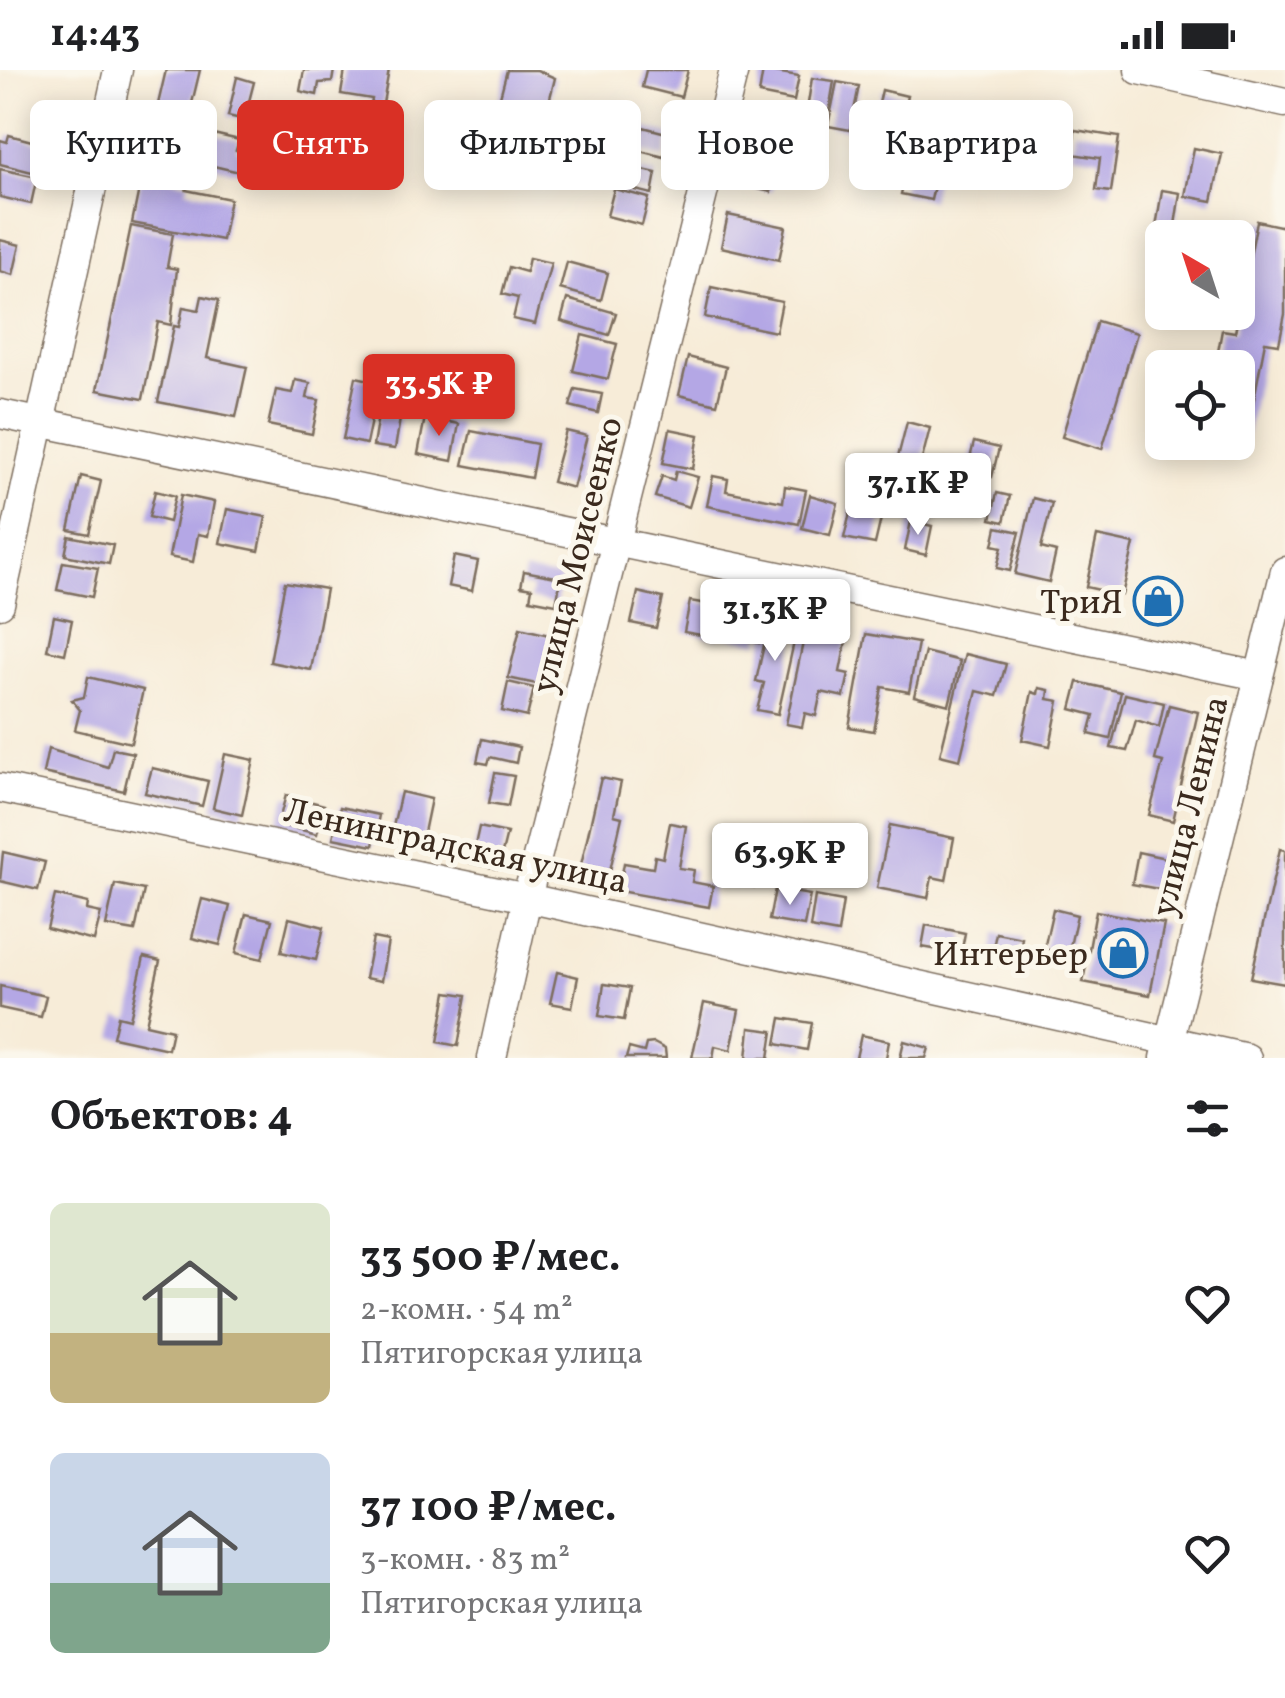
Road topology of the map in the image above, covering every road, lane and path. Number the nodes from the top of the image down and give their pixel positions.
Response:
1 (118, 70) edge
2 (734, 70) edge
3 (1139, 70) edge
4 (1285, 104) edge
5 (0, 414) edge
6 (40, 424) junction
7 (618, 541) junction
8 (1285, 573) edge
9 (0, 604) edge
10 (1259, 676) junction
11 (0, 788) edge
12 (528, 898) junction
13 (1167, 1048) edge
14 (492, 1058) edge
15 (1247, 1058) edge

1 - 6 street
2 - 7 street, улица Моисеенко
3 - 4 street
5 - 6 street
6 - 7 street
6 - 9 street
7 - 10 street
7 - 12 street, улица Моисеенко
8 - 10 street, улица Ленина
10 - 13 street, улица Ленина
11 - 12 street, Ленинградская улица
12 - 13 street, Ленинградская улица
12 - 14 street, улица Моисеенко
13 - 15 street, Ленинградская улица

